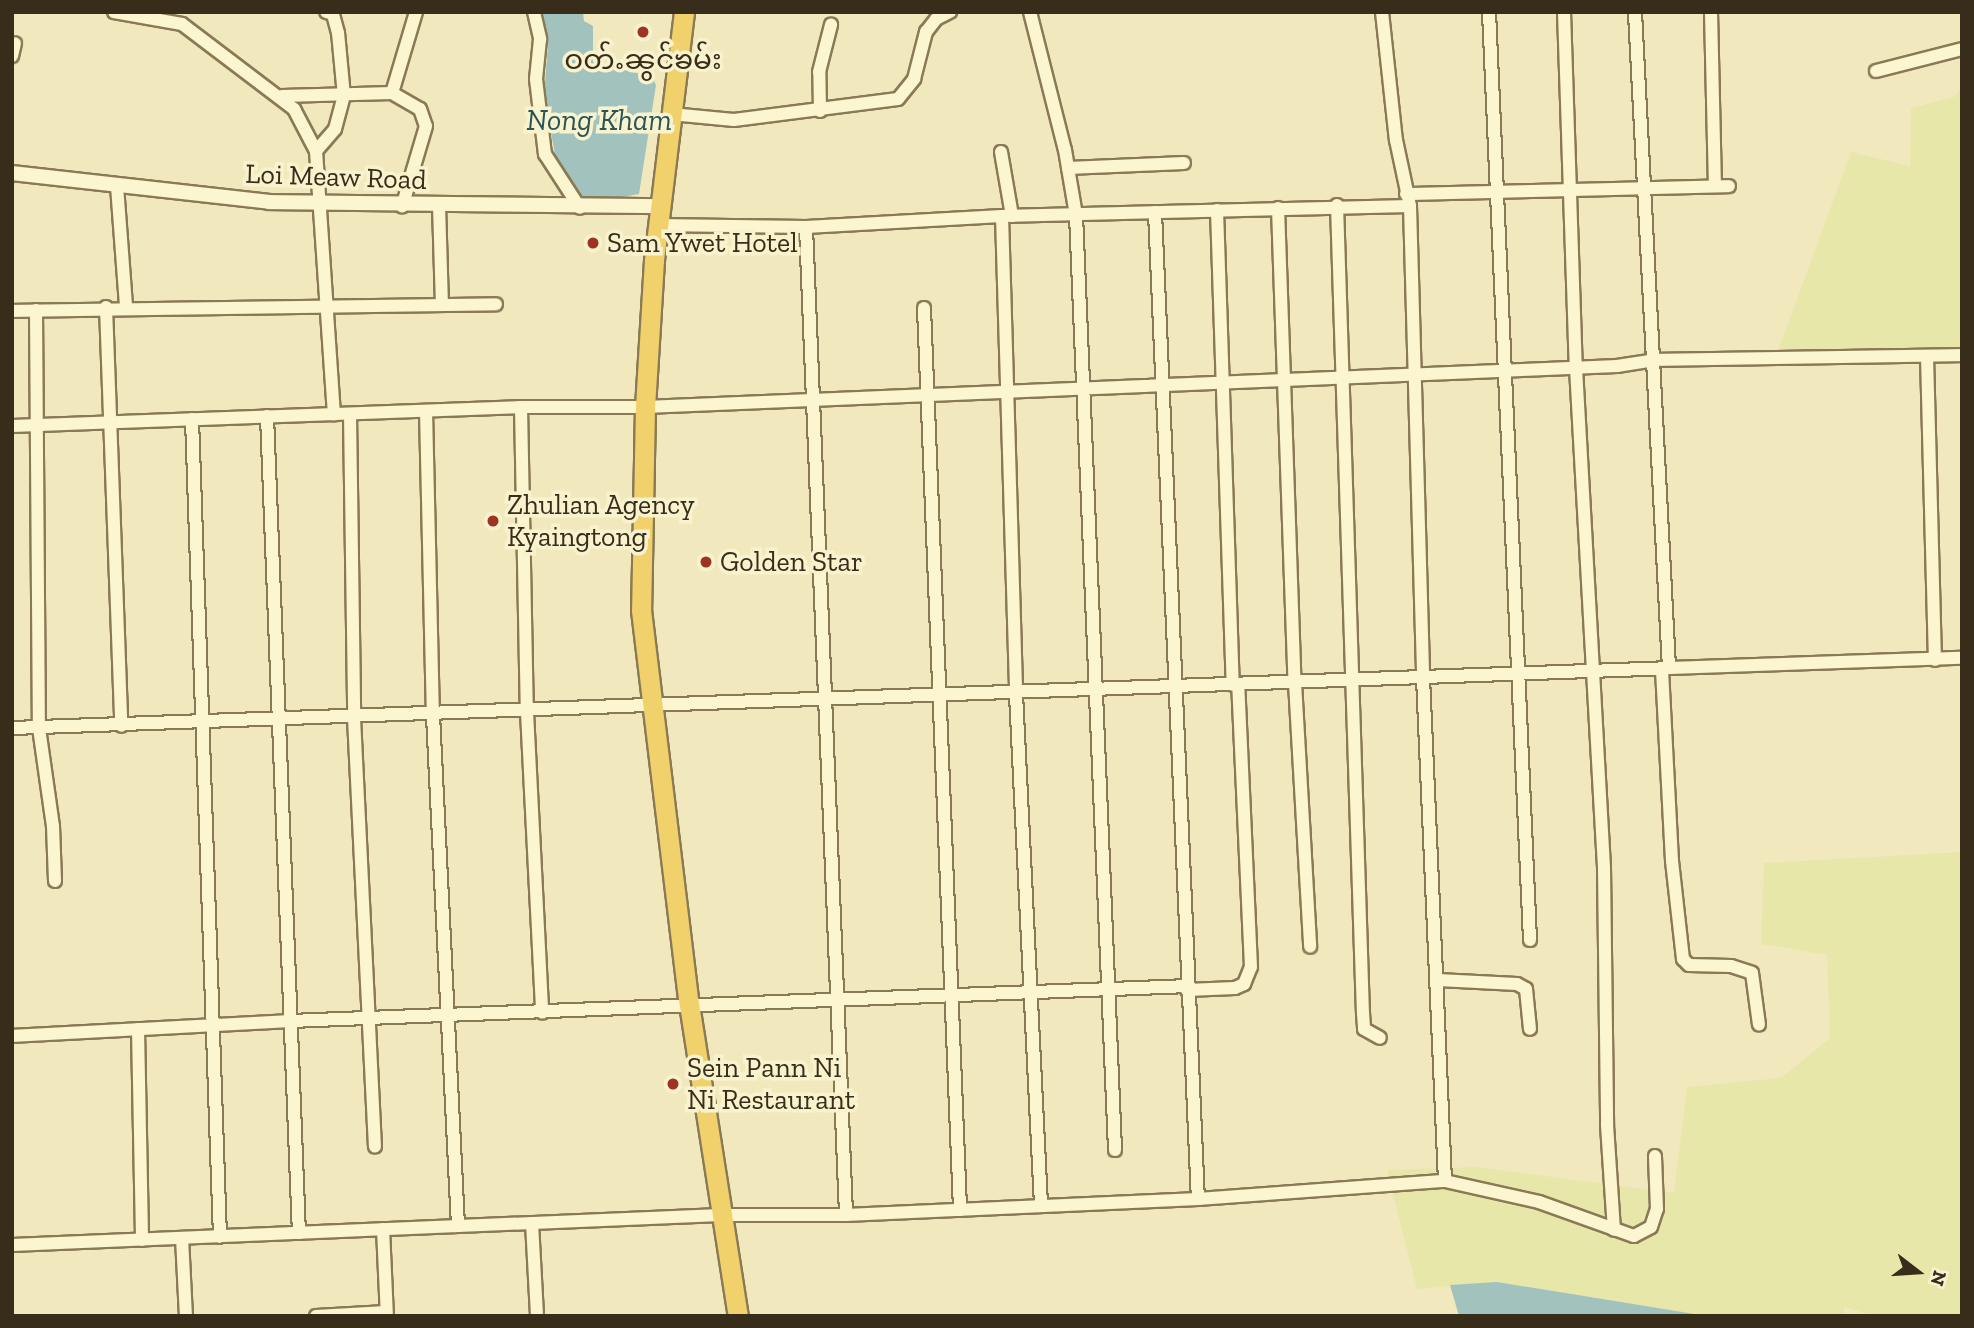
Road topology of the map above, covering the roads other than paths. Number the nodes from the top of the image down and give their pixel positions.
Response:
1 (114, 12) edge
2 (326, 12) edge
3 (416, 12) edge
4 (534, 12) edge
5 (684, 12) edge
6 (950, 12) edge
7 (1030, 12) edge
8 (1382, 12) edge
9 (1489, 12) edge
10 (1564, 12) edge
11 (1635, 12) edge
12 (1711, 12) edge
13 (831, 25) dead end
14 (1962, 49) edge
15 (1877, 71) dead end
16 (392, 93) junction
17 (282, 96) junction
18 (344, 96) junction
19 (820, 111) junction
20 (671, 114) junction
21 (316, 151) junction
22 (1002, 152) dead end
23 (1184, 163) dead end
24 (1068, 168) junction
25 (12, 173) edge
26 (117, 186) junction
27 (1715, 186) junction
28 (1729, 186) dead end
29 (1642, 187) junction
30 (1570, 189) junction
31 (1495, 193) junction
32 (1408, 200) junction
33 (322, 205) junction
34 (439, 205) junction
35 (1337, 205) junction
36 (402, 207) junction
37 (580, 208) junction
38 (1278, 208) junction
39 (1217, 210) junction
40 (1155, 212) junction
41 (659, 215) junction
42 (1076, 215) junction
43 (1007, 216) junction
44 (806, 227) junction
45 (442, 304) junction
46 (496, 304) dead end
47 (326, 305) junction
48 (126, 306) junction
49 (106, 307) junction
50 (924, 308) dead end
51 (36, 310) junction
52 (12, 311) edge
53 (1962, 355) edge
54 (1927, 356) junction
55 (1655, 360) junction
56 (1576, 368) junction
57 (1503, 371) junction
58 (1417, 375) junction
59 (1340, 378) junction
60 (1284, 381) junction
61 (1224, 383) junction
62 (1161, 386) junction
63 (1084, 389) junction
64 (1007, 392) junction
65 (925, 396) junction
66 (812, 400) junction
67 (521, 407) junction
68 (645, 407) junction
69 (426, 411) junction
70 (334, 414) junction
71 (350, 414) junction
72 (267, 416) junction
73 (192, 419) junction
74 (113, 422) junction
75 (34, 425) junction
76 (12, 426) edge
77 (1962, 659) edge
78 (1935, 660) junction
79 (1665, 669) junction
80 (1593, 671) junction
81 (1520, 672) junction
82 (1423, 677) junction
83 (1350, 681) junction
84 (1295, 683) junction
85 (1235, 686) junction
86 (1174, 688) junction
87 (1097, 691) junction
88 (1016, 694) junction
89 (940, 696) junction
90 (825, 701) junction
91 (653, 707) junction
92 (527, 712) junction
93 (433, 715) junction
94 (354, 718) junction
95 (278, 721) junction
96 (199, 723) junction
97 (121, 726) junction
98 (39, 728) junction
99 (12, 729) edge
100 (55, 881) dead end
101 (1530, 940) dead end
102 (1310, 947) dead end
103 (1438, 980) junction
104 (1187, 988) junction
105 (1029, 991) junction
106 (1111, 991) junction
107 (951, 997) junction
108 (839, 1000) junction
109 (688, 1004) junction
110 (542, 1013) junction
111 (446, 1017) junction
112 (366, 1020) junction
113 (290, 1021) junction
114 (212, 1025) junction
115 (1759, 1025) dead end
116 (138, 1029) junction
117 (1530, 1029) dead end
118 (12, 1036) edge
119 (1380, 1038) dead end
120 (375, 1146) dead end
121 (1115, 1150) dead end
122 (1655, 1156) dead end
123 (1445, 1181) junction
124 (1198, 1199) junction
125 (1041, 1206) junction
126 (960, 1210) junction
127 (720, 1215) junction
128 (846, 1215) junction
129 (532, 1223) junction
130 (457, 1226) junction
131 (383, 1229) junction
132 (1614, 1230) junction
133 (299, 1233) junction
134 (220, 1237) junction
135 (183, 1238) junction
136 (142, 1240) junction
137 (12, 1245) edge
138 (386, 1314) edge
139 (186, 1316) edge
140 (316, 1316) edge
141 (537, 1316) edge
142 (738, 1316) edge

1 - 17 street
2 - 18 street
3 - 16 street
4 - 37 street
5 - 20 highway
6 - 19 street
7 - 24 street
8 - 32 street
9 - 31 street
10 - 30 street
11 - 29 street
12 - 27 street
13 - 19 street
14 - 15 street
16 - 18 street
16 - 36 street
17 - 18 street
17 - 21 street
18 - 21 street
19 - 20 street
20 - 41 highway
21 - 33 street
22 - 43 street
23 - 24 street
24 - 42 street
25 - 26 street, Loi Meaw Road
26 - 33 street, Loi Meaw Road
26 - 48 street
27 - 28 street
27 - 29 street
29 - 30 street
29 - 55 street
30 - 31 street
30 - 56 street
31 - 32 street
31 - 57 street
32 - 35 street
32 - 58 street
33 - 36 street, Loi Meaw Road
33 - 47 street
34 - 36 street, Loi Meaw Road
34 - 37 street, Loi Meaw Road
34 - 45 street
35 - 38 street
35 - 59 street
37 - 41 street, Loi Meaw Road
38 - 39 street
38 - 60 street
39 - 40 street
39 - 61 street
40 - 42 street
40 - 62 street
41 - 44 street
41 - 68 highway
42 - 43 street
42 - 63 street
43 - 44 street
43 - 64 street
44 - 66 street
45 - 46 street
45 - 47 street
47 - 48 street
47 - 70 street
48 - 49 street
49 - 51 street
49 - 74 street
50 - 65 street
51 - 52 street
51 - 75 street
53 - 54 street
54 - 55 street
54 - 78 street
55 - 56 street
55 - 79 street
56 - 57 street
56 - 80 street
57 - 58 street
57 - 81 street
58 - 59 street
58 - 82 street
59 - 60 street
59 - 83 street
60 - 61 street
60 - 84 street
61 - 62 street
61 - 85 street
62 - 63 street
62 - 86 street
63 - 64 street
63 - 87 street
64 - 65 street
64 - 88 street
65 - 66 street
65 - 89 street
66 - 68 street
66 - 90 street
67 - 68 street
67 - 69 street
67 - 92 street
68 - 91 highway
69 - 71 street
69 - 93 street
70 - 71 street
70 - 72 street
71 - 94 street
72 - 73 street
72 - 95 street
73 - 74 street
73 - 96 street
74 - 75 street
74 - 97 street
75 - 76 street
75 - 98 street
77 - 78 street
78 - 79 street
79 - 80 street
79 - 115 street
80 - 81 street
80 - 132 street
81 - 82 street
81 - 101 street
82 - 83 street
82 - 103 street
83 - 84 street
83 - 119 street
84 - 85 street
84 - 102 street
85 - 86 street
85 - 104 street
86 - 87 street
86 - 104 street
87 - 88 street
87 - 106 street
88 - 89 street
88 - 105 street
89 - 90 street
89 - 107 street
90 - 91 street
90 - 108 street
91 - 92 street
91 - 109 highway
92 - 93 street
92 - 110 street
93 - 94 street
93 - 111 street
94 - 95 street
94 - 112 street
95 - 96 street
95 - 113 street
96 - 97 street
96 - 114 street
97 - 98 street
98 - 99 street
98 - 100 street
103 - 117 street
103 - 123 street
104 - 106 street
104 - 124 street
105 - 106 street
105 - 107 street
105 - 125 street
106 - 121 street
107 - 108 street
107 - 126 street
108 - 109 street
108 - 128 street
109 - 110 street
109 - 127 highway
110 - 111 street
111 - 112 street
111 - 130 street
112 - 113 street
112 - 120 street
113 - 114 street
113 - 133 street
114 - 116 street
114 - 134 street
116 - 118 street
116 - 136 street
122 - 132 street
123 - 124 street
123 - 132 street
124 - 125 street
125 - 126 street
126 - 128 street
127 - 128 street
127 - 129 street
127 - 142 highway
129 - 130 street
129 - 141 street
130 - 131 street
131 - 133 street
131 - 138 street
133 - 134 street
134 - 135 street
135 - 136 street
135 - 139 street
136 - 137 street
138 - 140 street

